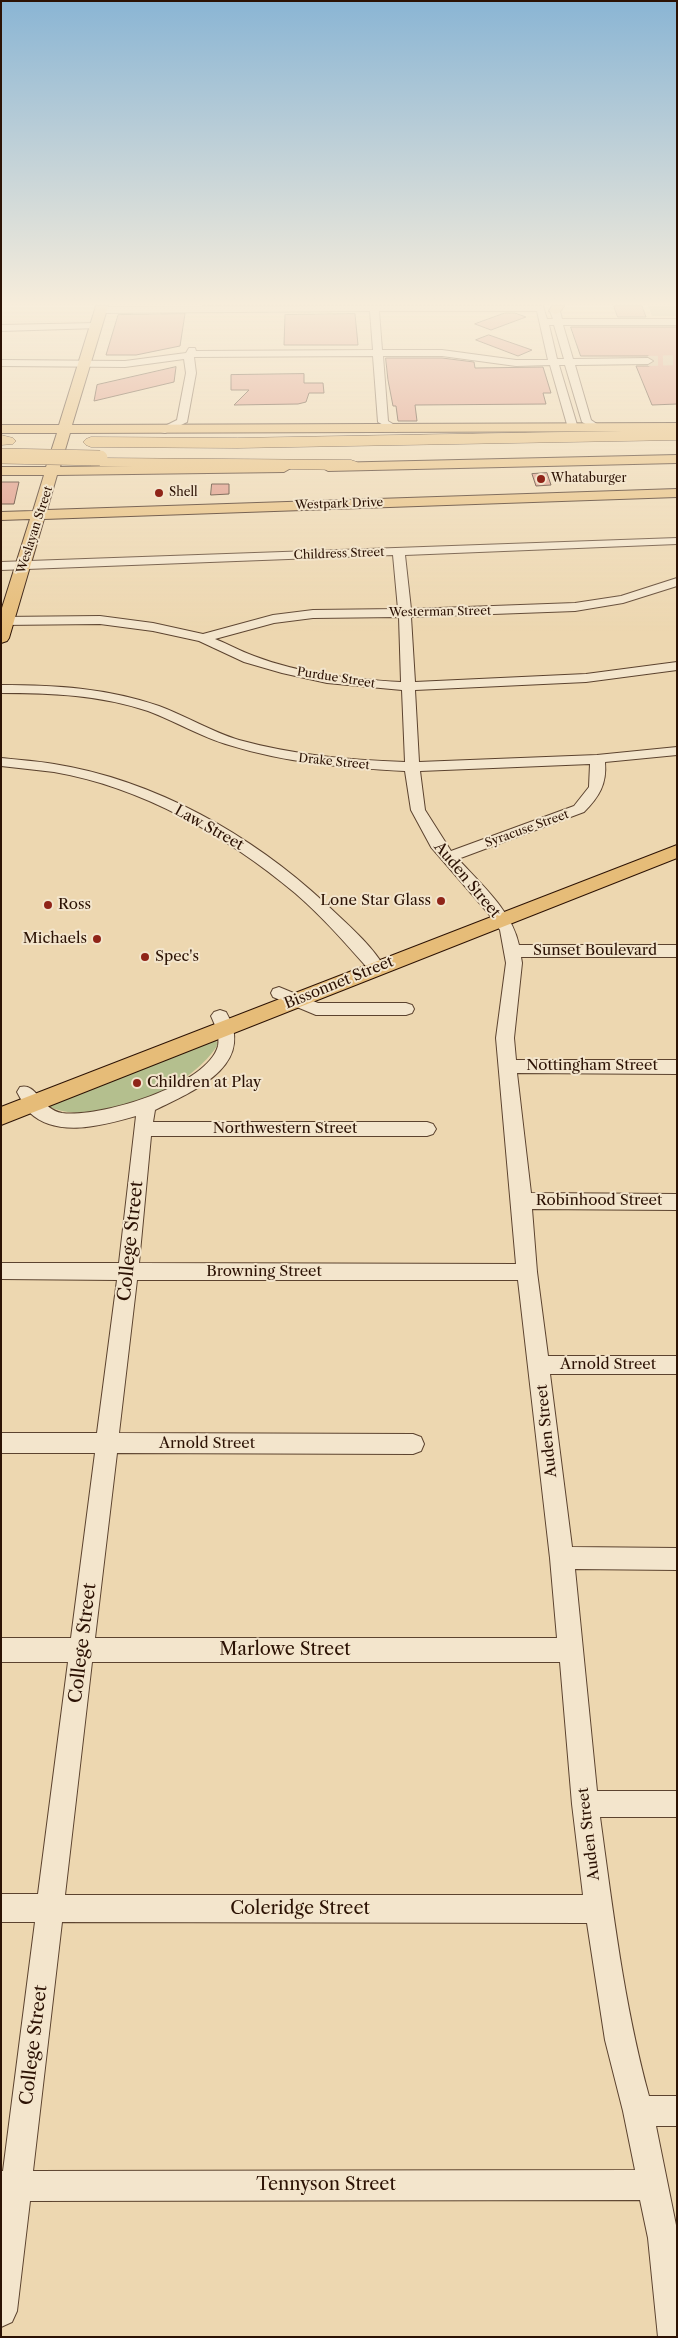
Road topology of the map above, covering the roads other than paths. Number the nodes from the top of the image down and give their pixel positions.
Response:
1 (60, 415) edge
2 (63, 415) edge
3 (67, 415) edge
4 (183, 415) edge
5 (372, 415) edge
6 (381, 415) edge
7 (569, 415) edge
8 (584, 415) edge
9 (182, 422) junction
10 (573, 428) junction
11 (598, 428) junction
12 (117, 429) junction
13 (362, 429) junction
14 (396, 429) junction
15 (491, 429) junction
16 (59, 430) junction
17 (165, 430) junction
18 (195, 430) junction
19 (676, 433) edge
20 (135, 442) junction
21 (5, 448) edge
22 (677, 451) edge
23 (98, 453) junction
24 (677, 459) edge
25 (352, 465) joint
26 (44, 479) junction
27 (677, 493) edge
28 (33, 515) junction
29 (1, 516) edge
30 (677, 541) edge
31 (399, 552) junction
32 (11, 566) edge
33 (677, 582) edge
34 (1, 588) edge
35 (405, 614) junction
36 (4, 621) edge
37 (1, 638) edge
38 (203, 638) junction
39 (677, 666) edge
40 (408, 686) junction
41 (1, 689) edge
42 (677, 751) edge
43 (597, 759) junction
44 (1, 762) edge
45 (412, 767) junction
46 (677, 838) edge
47 (677, 851) edge
48 (448, 857) junction
49 (498, 915) junction
50 (513, 951) junction
51 (677, 951) edge
52 (372, 963) junction
53 (287, 997) junction
54 (406, 1009) dead end
55 (222, 1022) junction
56 (508, 1066) junction
57 (677, 1067) edge
58 (30, 1098) junction
59 (1, 1101) edge
60 (1, 1116) edge
61 (145, 1118) junction
62 (427, 1129) dead end
63 (522, 1201) junction
64 (677, 1202) edge
65 (1, 1271) edge
66 (128, 1272) junction
67 (527, 1272) junction
68 (540, 1365) junction
69 (677, 1365) edge
70 (1, 1443) edge
71 (106, 1444) junction
72 (413, 1444) dead end
73 (562, 1558) junction
74 (677, 1559) edge
75 (1, 1650) edge
76 (82, 1650) junction
77 (570, 1650) junction
78 (585, 1804) junction
79 (677, 1804) edge
80 (1, 1908) edge
81 (51, 1908) junction
82 (598, 1909) junction
83 (638, 2111) junction
84 (677, 2111) edge
85 (652, 2185) junction
86 (9, 2186) edge
87 (1, 2311) edge
88 (674, 2337) edge

1 - 21 main road
2 - 16 main road, Weslayan Street
3 - 12 main road
4 - 9 street
5 - 13 street
6 - 14 street
7 - 10 street
8 - 11 street
9 - 17 street
9 - 18 street
10 - 11 main road
10 - 15 main road
11 - 19 main road
12 - 17 main road
12 - 23 main road
13 - 14 main road
13 - 18 main road
14 - 15 main road
15 - 20 highway
16 - 21 main road
16 - 23 main road
16 - 26 main road, Weslayan Street
17 - 18 main road
19 - 20 highway
19 - 23 highway
20 - 23 highway
21 - 23 highway
21 - 23 highway
21 - 26 main road
22 - 23 highway
23 - 25 highway
23 - 26 main road
24 - 25 main road
26 - 28 main road, Weslayan Street
27 - 28 main road, Westpark Drive
28 - 29 main road, Westpark Drive
28 - 32 main road, Weslayan Street
30 - 31 street, Childress Street
31 - 32 street, Childress Street
31 - 35 street, Auden Street
32 - 34 main road, Weslayan Street
32 - 36 main road, Weslayan Street
33 - 35 street, Westerman Street
35 - 38 street, Westerman Street
35 - 40 street, Auden Street
36 - 37 main road, Weslayan Street
36 - 38 street, Purdue Street
38 - 40 street, Purdue Street
39 - 40 street, Purdue Street
40 - 45 street, Auden Street
41 - 45 street, Drake Street
42 - 43 street, Drake Street
43 - 45 street, Drake Street
43 - 48 street, Syracuse Street
44 - 52 street, Law Street
45 - 48 street, Auden Street
46 - 49 main road, Bissonnet Street
47 - 49 main road, Bissonnet Street
48 - 49 street, Auden Street
49 - 50 street, Auden Street
49 - 52 main road, Bissonnet Street
50 - 51 street, Sunset Boulevard
50 - 56 street, Auden Street
52 - 53 main road, Bissonnet Street
53 - 54 street
53 - 55 main road, Bissonnet Street
55 - 58 main road, Bissonnet Street
55 - 61 street
56 - 57 street, Nottingham Street
56 - 63 street, Auden Street
58 - 59 main road, Bissonnet Street
58 - 60 main road, Bissonnet Street
58 - 61 street, Northwestern Street
61 - 62 street, Northwestern Street
61 - 66 street, College Street
63 - 64 street, Robinhood Street
63 - 67 street, Auden Street
65 - 66 street, Browning Street
66 - 67 street, Browning Street
66 - 71 street, College Street
67 - 68 street, Auden Street
68 - 69 street, Arnold Street
68 - 73 street, Auden Street
70 - 71 street, Arnold Street
71 - 72 street, Arnold Street
71 - 76 street, College Street
73 - 74 street
73 - 77 street, Auden Street
75 - 76 street, Marlowe Street
76 - 77 street, Marlowe Street
76 - 81 street, College Street
77 - 78 street, Auden Street
78 - 79 street
78 - 82 street, Auden Street
80 - 81 street, Coleridge Street
81 - 82 street, Coleridge Street
81 - 86 street, College Street
82 - 83 street, Auden Street
83 - 84 street
83 - 85 street, Auden Street
85 - 86 street, Tennyson Street
85 - 88 street, Auden Street
86 - 87 street, College Street

